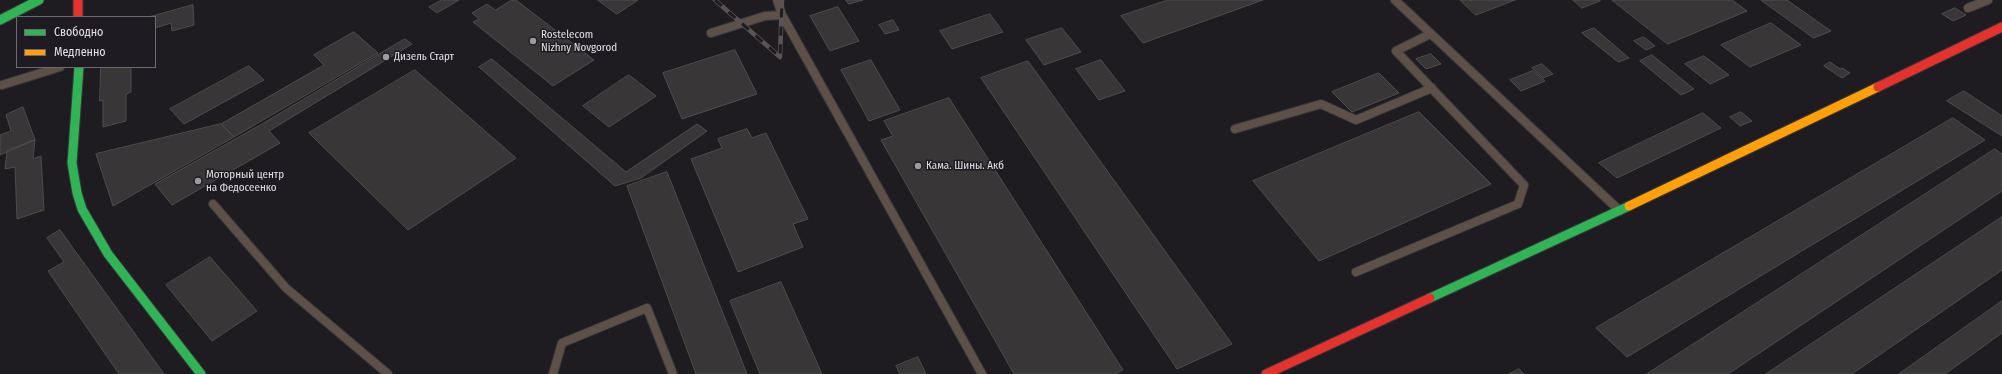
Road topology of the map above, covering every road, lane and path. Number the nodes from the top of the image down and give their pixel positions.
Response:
1 (39, 0) edge
2 (78, 0) edge
3 (777, 0) edge
4 (1395, 0) edge
5 (1988, 0) edge
6 (1968, 8) dead end
7 (782, 15) junction
8 (78, 16) edge
9 (0, 20) edge
10 (2002, 27) edge
11 (711, 33) dead end
12 (1430, 34) junction
13 (57, 68) edge
14 (79, 68) edge
15 (2, 85) dead end
16 (1432, 88) junction
17 (1236, 129) dead end
18 (213, 204) dead end
19 (1620, 211) junction
20 (1356, 272) dead end
21 (201, 374) edge
22 (388, 374) edge
23 (553, 374) edge
24 (673, 374) edge
25 (982, 374) edge
26 (1266, 374) edge

1 - 9 street
2 - 8 street
3 - 7 lane
4 - 12 lane
5 - 6 lane
7 - 11 lane
7 - 25 lane
10 - 19 street
12 - 16 lane
12 - 19 lane
13 - 15 lane
14 - 21 street
16 - 17 lane
16 - 20 lane
18 - 22 lane
19 - 26 street
23 - 24 lane

